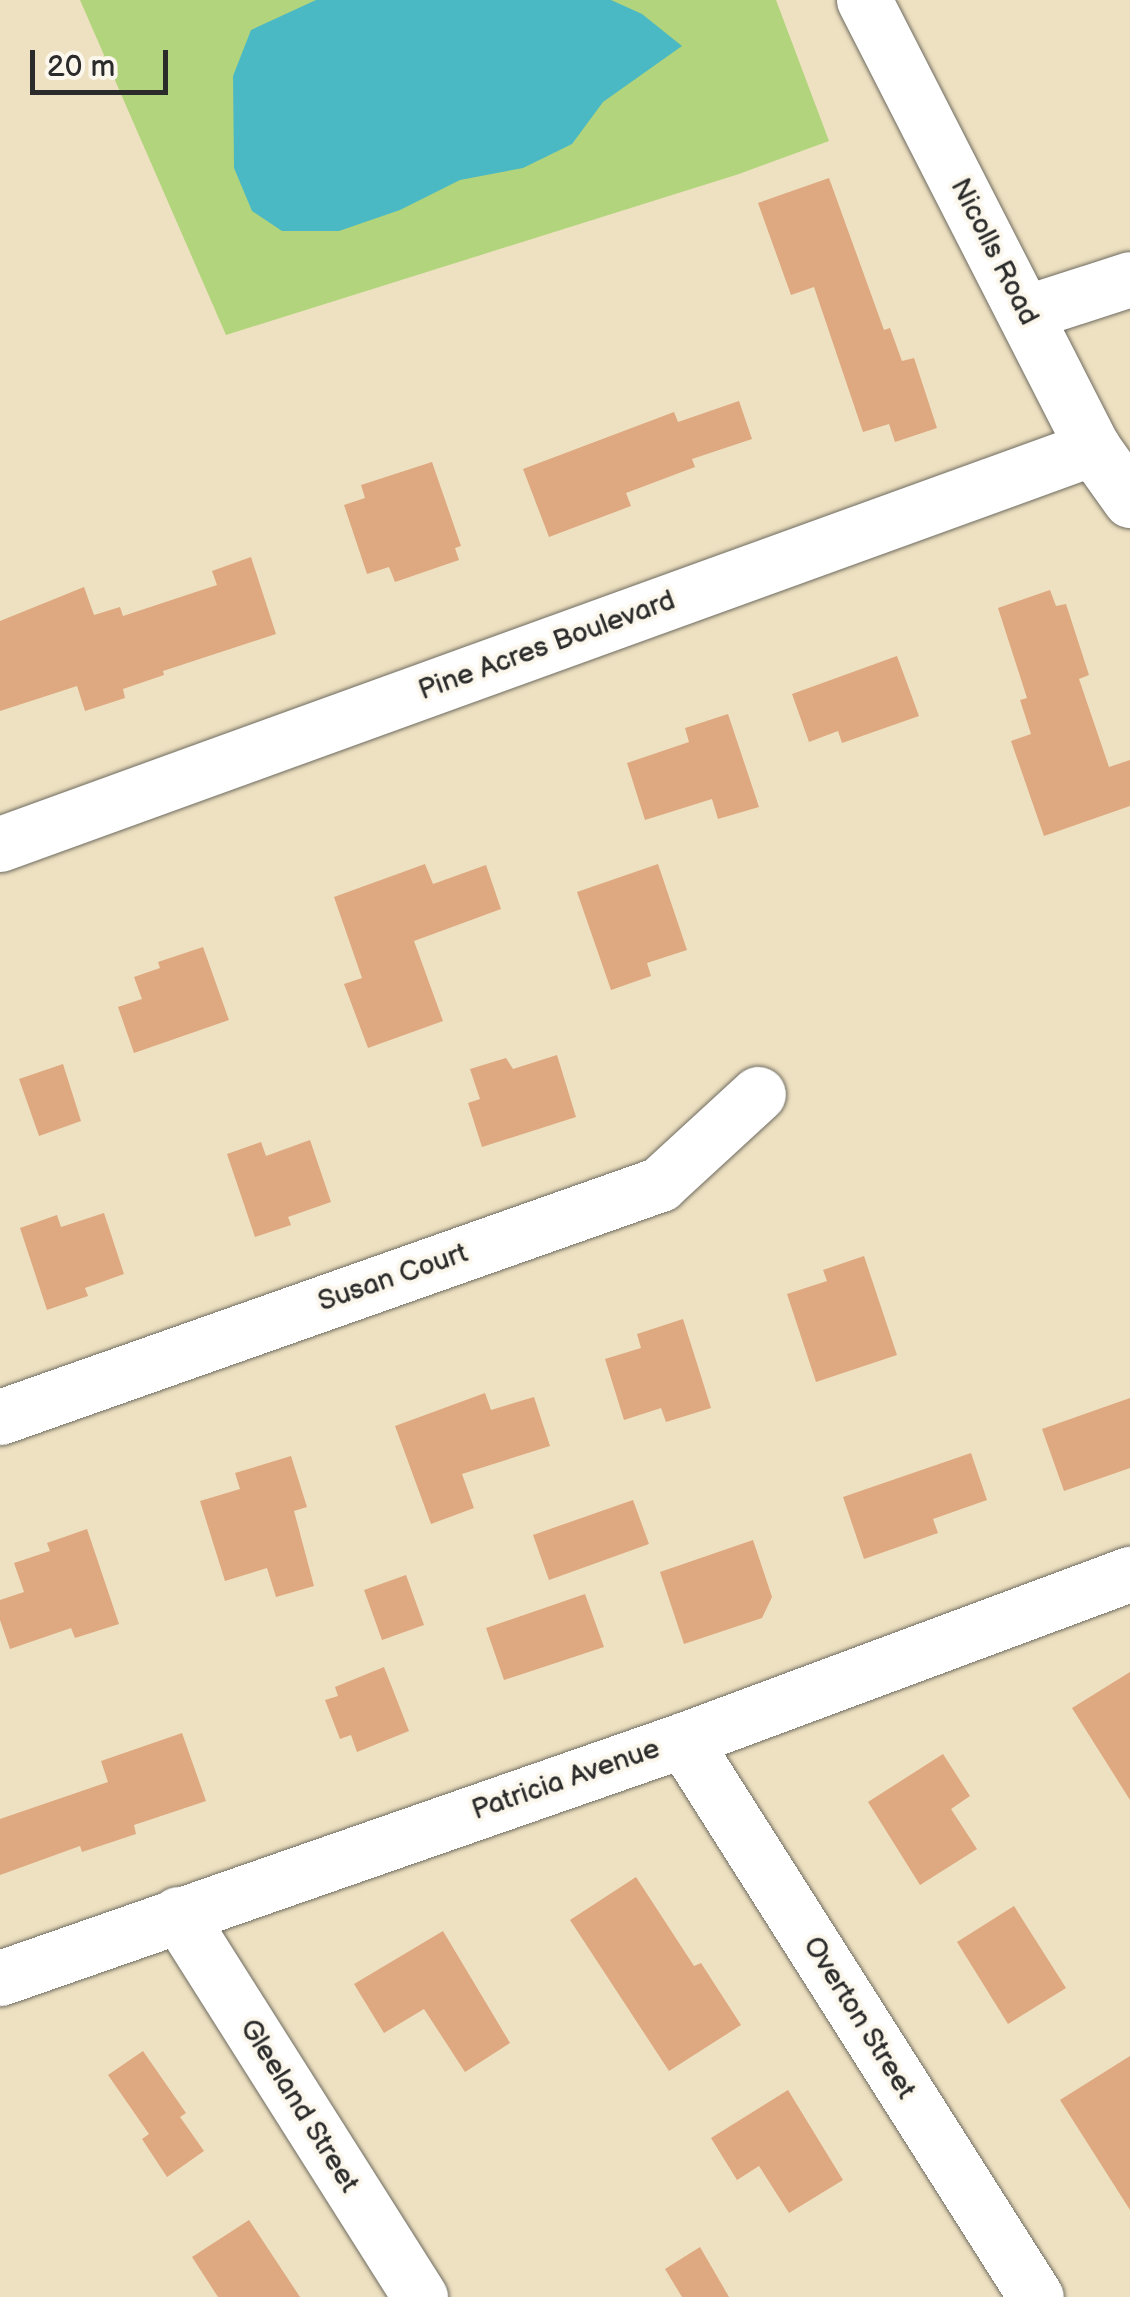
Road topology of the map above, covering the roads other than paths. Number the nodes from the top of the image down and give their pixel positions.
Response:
1 (864, 0) edge
2 (1130, 280) edge
3 (1025, 313) junction
4 (1093, 448) junction
5 (1130, 500) edge
6 (0, 844) edge
7 (758, 1094) dead end
8 (0, 1417) edge
9 (1130, 1574) edge
10 (683, 1740) junction
11 (178, 1914) junction
12 (0, 1978) edge
13 (420, 2297) edge
14 (1036, 2297) edge

1 - 3 street, Nicolls Road
2 - 3 street
3 - 4 street, Nicolls Road
4 - 5 street, Nicolls Road
4 - 6 street, Pine Acres Boulevard
7 - 8 street, Susan Court
9 - 10 street, Patricia Avenue
10 - 11 street, Patricia Avenue
10 - 14 street, Overton Street
11 - 12 street, Patricia Avenue
11 - 13 street, Gleeland Street

